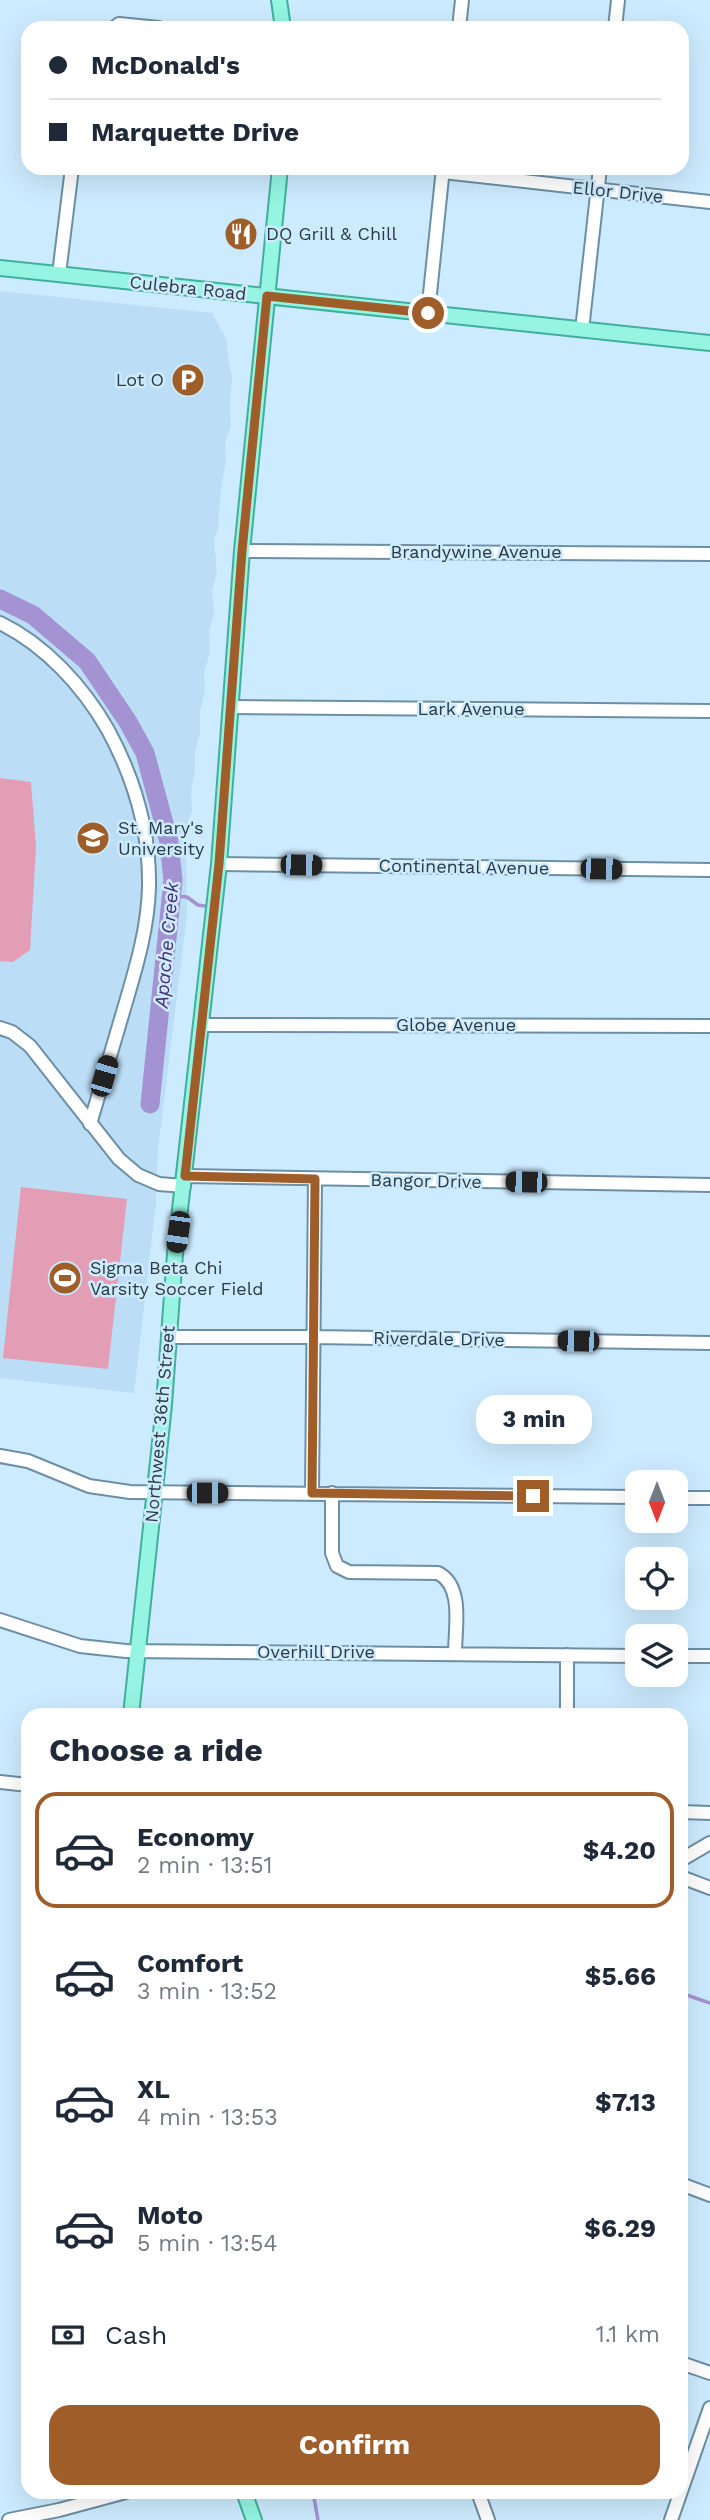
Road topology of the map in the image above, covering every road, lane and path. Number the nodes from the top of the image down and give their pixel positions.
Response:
1 (279, 0) edge
2 (462, 0) edge
3 (618, 0) edge
4 (282, 21) edge
5 (460, 21) edge
6 (616, 21) edge
7 (71, 175) edge
8 (279, 175) edge
9 (442, 175) edge
10 (482, 175) edge
11 (599, 175) edge
12 (598, 190) junction
13 (710, 202) edge
14 (0, 268) edge
15 (59, 274) junction
16 (267, 296) junction
17 (428, 313) junction
18 (582, 330) junction
19 (710, 343) edge
20 (242, 551) junction
21 (710, 554) edge
22 (0, 623) edge
23 (232, 707) junction
24 (710, 711) edge
25 (219, 864) junction
26 (710, 870) edge
27 (201, 1025) junction
28 (710, 1026) edge
29 (0, 1028) edge
30 (90, 1124) junction
31 (315, 1179) junction
32 (185, 1181) junction
33 (710, 1185) edge
34 (313, 1337) junction
35 (168, 1338) junction
36 (710, 1342) edge
37 (0, 1456) edge
38 (154, 1493) junction
39 (312, 1493) junction
40 (332, 1493) junction
41 (625, 1497) edge
42 (688, 1498) edge
43 (710, 1498) edge
44 (0, 1620) edge
45 (137, 1651) junction
46 (454, 1653) junction
47 (567, 1655) junction
48 (625, 1656) edge
49 (688, 1656) edge
50 (710, 1656) edge
51 (132, 1708) edge
52 (567, 1708) edge
53 (0, 1782) edge
54 (21, 1784) edge
55 (688, 1812) edge
56 (710, 1812) edge
57 (710, 1843) edge
58 (688, 1856) edge
59 (688, 1880) edge
60 (710, 1888) edge
61 (688, 2187) edge
62 (710, 2195) edge
63 (688, 2365) edge
64 (710, 2373) edge
65 (710, 2409) edge
66 (688, 2472) edge
67 (100, 2499) edge
68 (246, 2499) edge
69 (480, 2499) edge
70 (678, 2499) edge
71 (9, 2520) edge
72 (254, 2520) edge
73 (488, 2520) edge
74 (671, 2520) edge

1 - 4 main road
2 - 5 street
3 - 6 street
7 - 15 street
8 - 16 main road, Northwest 36th Street
9 - 17 street
10 - 12 street, Ellor Drive
11 - 12 street
12 - 13 street, Ellor Drive
12 - 18 street
14 - 15 main road, Culebra Road
15 - 16 main road, Culebra Road
16 - 17 main road, Culebra Road
16 - 20 main road, Northwest 36th Street
17 - 18 main road, Culebra Road
18 - 19 main road, Culebra Road
20 - 21 street, Brandywine Avenue
20 - 23 main road, Northwest 36th Street
22 - 30 street
23 - 24 street, Lark Avenue
23 - 25 main road, Northwest 36th Street
25 - 26 street, Continental Avenue
25 - 27 main road, Northwest 36th Street
27 - 28 street, Globe Avenue
27 - 32 main road, Northwest 36th Street
29 - 30 street, Bangor Drive
30 - 32 street, Bangor Drive
31 - 32 street, Bangor Drive
31 - 33 street, Bangor Drive
31 - 34 street
32 - 35 main road, Northwest 36th Street
34 - 35 street, Riverdale Drive
34 - 36 street, Riverdale Drive
34 - 39 street
35 - 38 main road, Northwest 36th Street
37 - 38 street
38 - 39 street
38 - 45 main road, Northwest 36th Street
39 - 40 street
40 - 41 street
40 - 46 street
42 - 43 street
44 - 45 street, Overhill Drive
45 - 46 street, Overhill Drive
45 - 51 main road, Northwest 36th Street
46 - 47 street, Overhill Drive
47 - 48 street, Overhill Drive
47 - 52 street
49 - 50 street
53 - 54 street
55 - 56 street
57 - 58 street
59 - 60 street
61 - 62 street
63 - 64 street
65 - 66 street
67 - 71 street
68 - 72 main road
69 - 73 street
70 - 74 street

